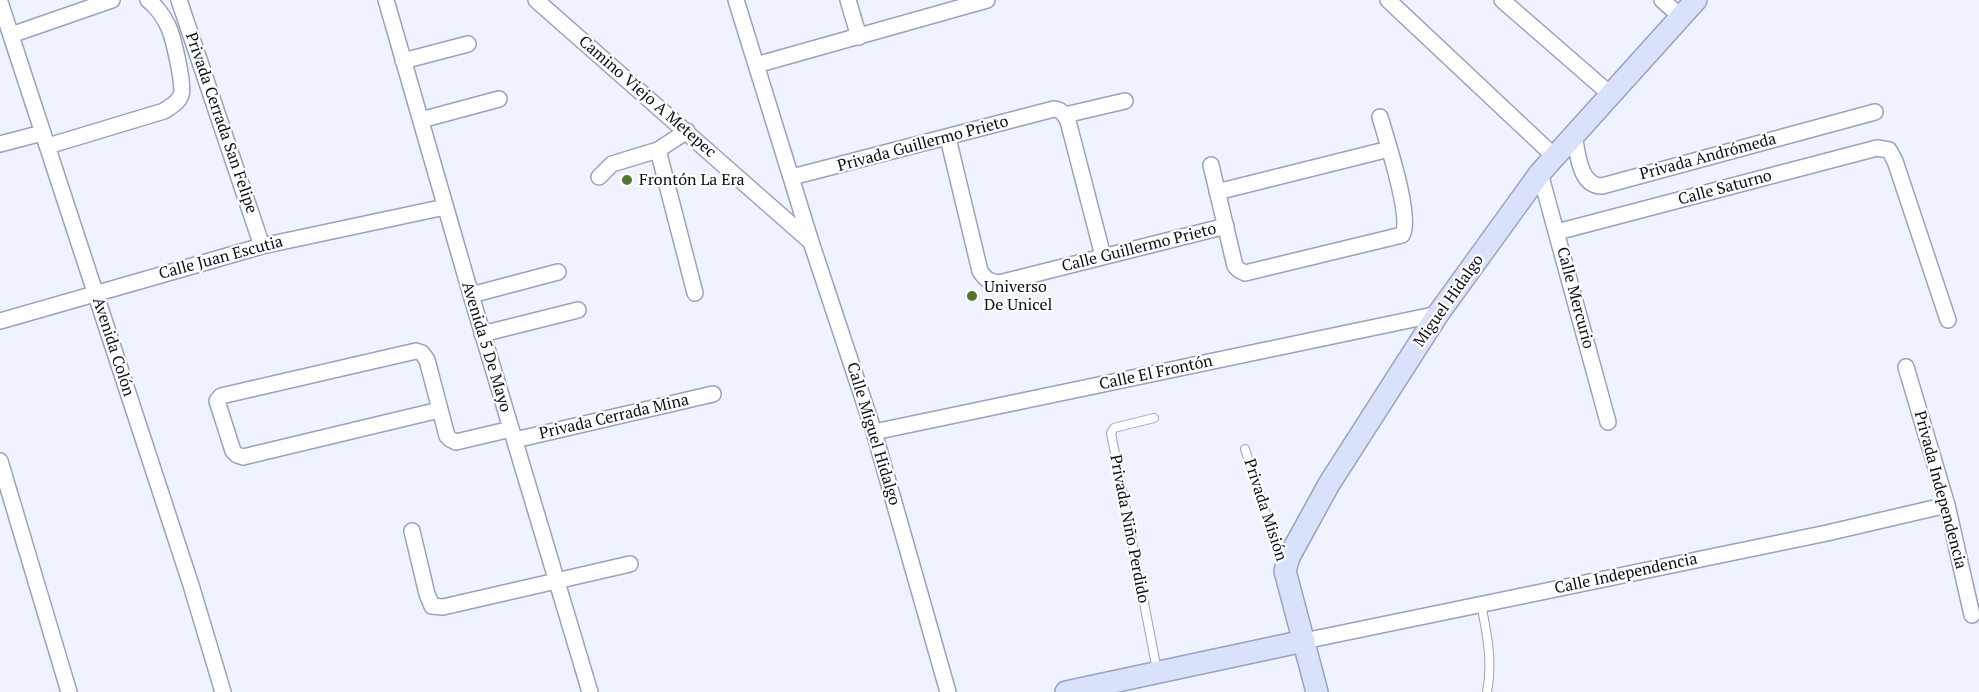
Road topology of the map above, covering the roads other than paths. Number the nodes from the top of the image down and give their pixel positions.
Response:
1 (112, 0) edge
2 (148, 0) edge
3 (179, 0) edge
4 (386, 0) edge
5 (536, 0) edge
6 (736, 0) edge
7 (848, 0) edge
8 (987, 0) edge
9 (1388, 0) edge
10 (1502, 0) edge
11 (1662, 0) edge
12 (1696, 0) edge
13 (0, 2) edge
14 (967, 3) edge
15 (1681, 17) junction
16 (11, 35) junction
17 (859, 37) junction
18 (468, 44) dead end
19 (403, 61) junction
20 (756, 65) junction
21 (1610, 94) junction
22 (500, 99) dead end
23 (1125, 101) dead end
24 (1059, 112) junction
25 (1875, 112) dead end
26 (1380, 117) dead end
27 (421, 120) junction
28 (687, 131) junction
29 (1574, 136) junction
30 (948, 138) junction
31 (45, 139) junction
32 (0, 144) edge
33 (1389, 149) junction
34 (658, 150) junction
35 (1554, 157) junction
36 (1211, 165) dead end
37 (1540, 173) junction
38 (599, 177) dead end
39 (792, 177) junction
40 (1217, 192) junction
41 (445, 207) junction
42 (1226, 226) junction
43 (1557, 232) junction
44 (812, 242) junction
45 (262, 246) junction
46 (1103, 256) junction
47 (558, 272) dead end
48 (95, 292) junction
49 (694, 293) dead end
50 (471, 295) junction
51 (578, 310) dead end
52 (1438, 314) junction
53 (1948, 320) dead end
54 (0, 321) edge
55 (482, 334) junction
56 (1906, 367) dead end
57 (713, 394) dead end
58 (440, 410) junction
59 (1154, 418) dead end
60 (1608, 422) dead end
61 (874, 432) junction
62 (513, 434) junction
63 (1245, 449) dead end
64 (0, 461) edge
65 (1947, 506) junction
66 (412, 531) dead end
67 (630, 564) dead end
68 (1285, 571) junction
69 (557, 581) junction
70 (1481, 604) junction
71 (1972, 615) dead end
72 (1304, 641) junction
73 (1157, 672) junction
74 (69, 692) edge
75 (223, 692) edge
76 (590, 692) edge
77 (948, 692) edge
78 (1066, 692) edge
79 (1317, 692) edge
80 (1487, 692) edge

1 - 16 street
2 - 31 street
3 - 45 street, Privada Cerrada San Felipe
4 - 19 street, Avenida 5 De Mayo
5 - 28 street, Camino Viejo A Metepec
6 - 20 street, Calle Miguel Hidalgo
7 - 17 street
8 - 14 street
9 - 35 street
10 - 21 street
11 - 15 street
12 - 15 main road, Miguel Hidalgo
13 - 16 street, Avenida Colón
14 - 17 street
15 - 21 main road, Miguel Hidalgo
16 - 31 street, Avenida Colón
17 - 20 street
18 - 19 street
19 - 27 street, Avenida 5 De Mayo
20 - 39 street, Calle Miguel Hidalgo
21 - 29 main road, Miguel Hidalgo
22 - 27 street
23 - 24 street, Privada Guillermo Prieto
24 - 30 street, Privada Guillermo Prieto
24 - 46 street
25 - 29 street, Privada Andrómeda
26 - 33 street
27 - 41 street, Avenida 5 De Mayo
28 - 34 street
28 - 44 street, Camino Viejo A Metepec
29 - 35 main road, Miguel Hidalgo
30 - 39 street, Privada Guillermo Prieto
30 - 46 street, Calle Guillermo Prieto
31 - 32 street
31 - 48 street, Avenida Colón
33 - 40 street
33 - 42 street
34 - 38 street
34 - 49 street
35 - 37 main road, Miguel Hidalgo
36 - 40 street
37 - 43 street, Calle Mercurio
37 - 52 main road, Miguel Hidalgo
39 - 44 street, Calle Miguel Hidalgo
40 - 42 street
41 - 45 street, Calle Juan Escutia
41 - 50 street, Avenida 5 De Mayo
42 - 46 street, Calle Guillermo Prieto
43 - 53 street, Calle Saturno
43 - 60 street, Calle Mercurio
44 - 61 street, Calle Miguel Hidalgo
45 - 48 street, Calle Juan Escutia
47 - 50 street
48 - 54 street, Calle Juan Escutia
48 - 75 street, Avenida Colón
50 - 55 street, Avenida 5 De Mayo
51 - 55 street
52 - 61 street, Calle El Frontón
52 - 68 main road, Miguel Hidalgo
55 - 62 street, Avenida 5 De Mayo
56 - 65 street, Privada Independencia
57 - 62 street, Privada Cerrada Mina
58 - 58 street, Privada Cerrada Mina
58 - 62 street, Privada Cerrada Mina
59 - 73 lane, Privada Niño Perdido
61 - 77 street, Calle Miguel Hidalgo
62 - 69 street, Avenida 5 De Mayo
63 - 68 lane, Privada Misión
64 - 74 street
65 - 70 street, Calle Independencia
65 - 71 street, Privada Independencia
66 - 69 street
67 - 69 street
68 - 72 main road
69 - 76 street, Avenida 5 De Mayo
70 - 72 street, Calle Independencia
70 - 80 lane
72 - 73 main road
72 - 79 main road
73 - 78 main road

